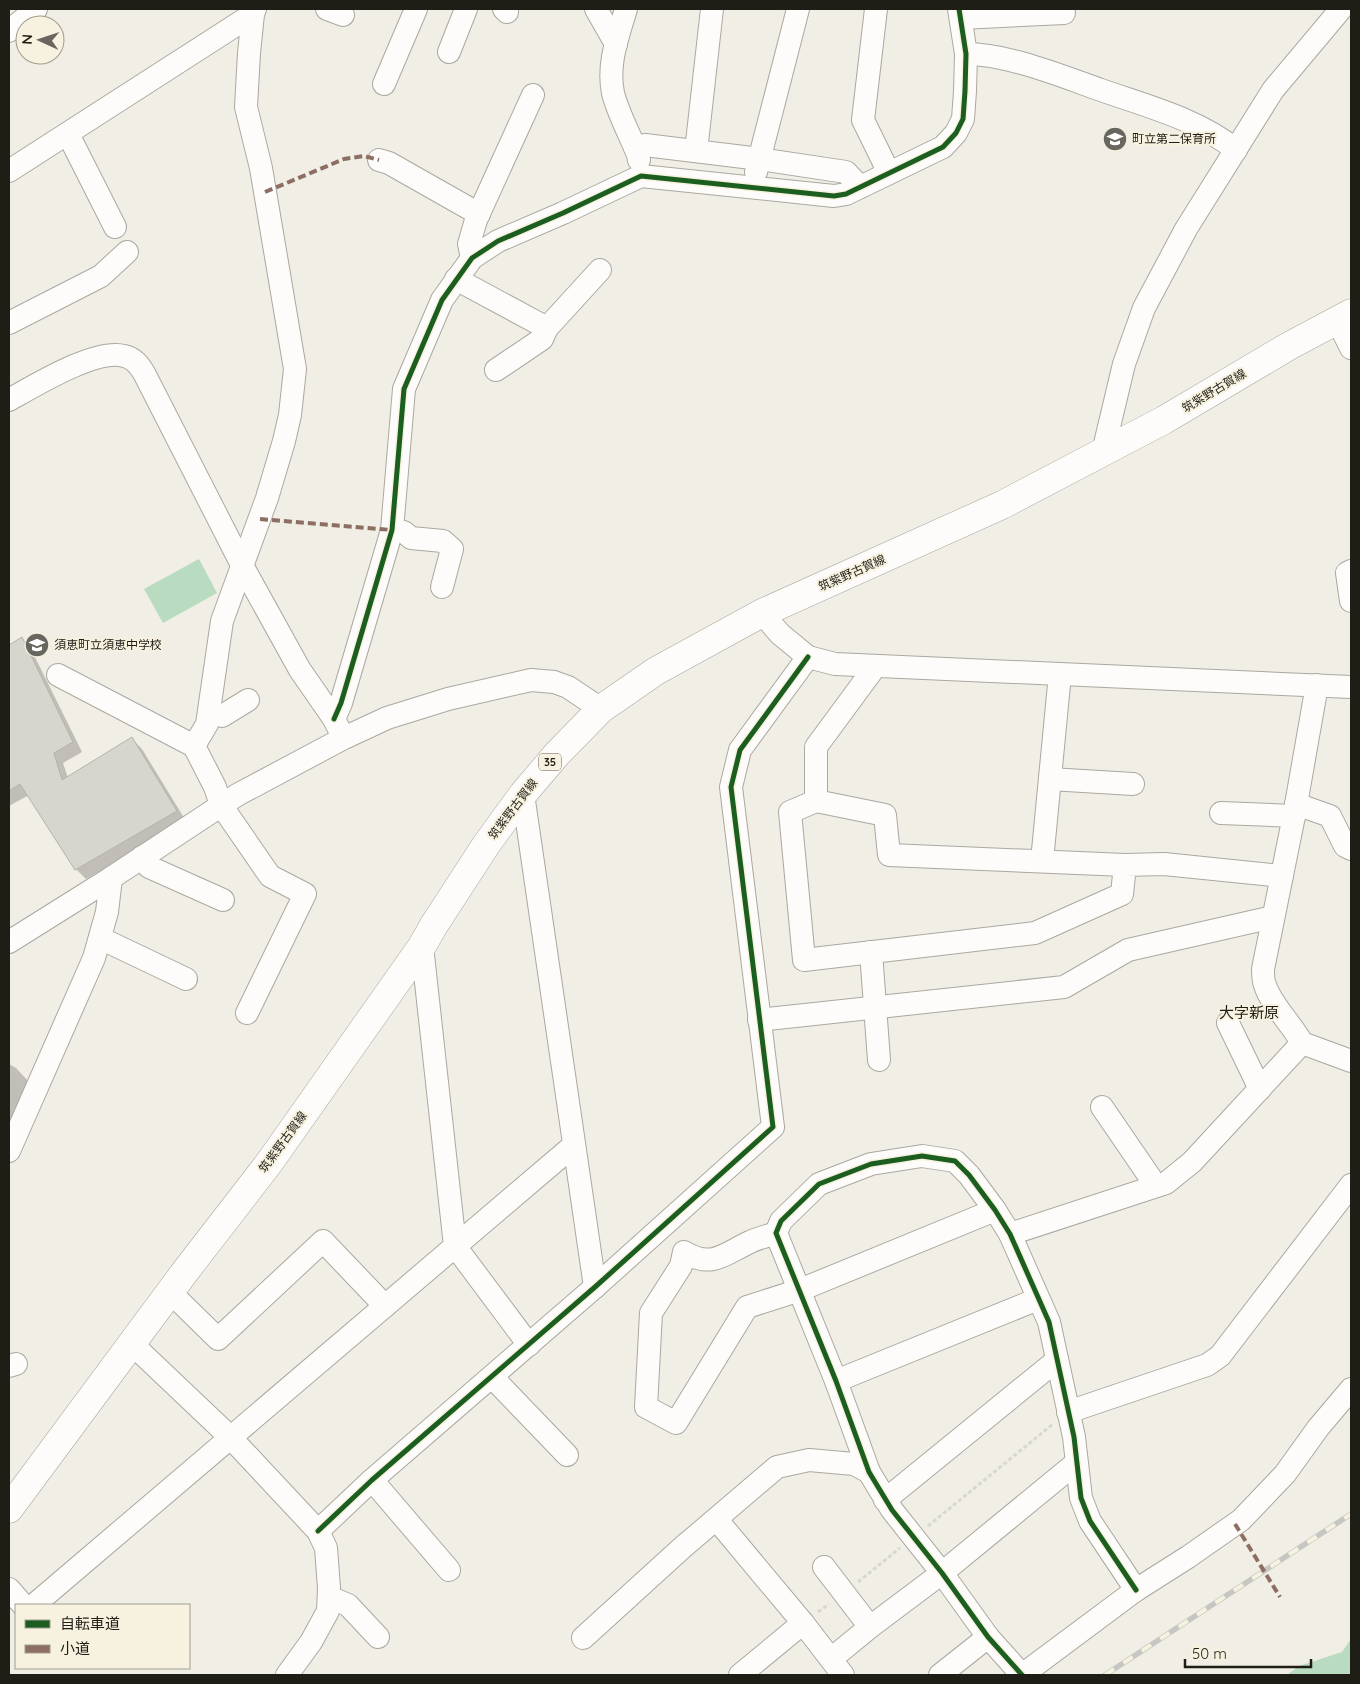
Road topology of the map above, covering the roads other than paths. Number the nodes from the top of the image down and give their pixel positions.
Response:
1 (36, 9) edge
2 (416, 9) edge
3 (466, 9) edge
4 (596, 9) edge
5 (626, 9) edge
6 (712, 9) edge
7 (798, 9) edge
8 (876, 9) edge
9 (1341, 9) edge
10 (249, 10) edge
11 (960, 13) edge
12 (1064, 13) dead end
13 (9, 31) edge
14 (616, 44) junction
15 (449, 52) dead end
16 (966, 54) junction
17 (384, 84) dead end
18 (533, 95) dead end
19 (68, 134) junction
20 (636, 147) junction
21 (1236, 150) junction
22 (696, 151) junction
23 (760, 158) junction
24 (379, 160) dead end
25 (9, 171) edge
26 (889, 173) junction
27 (641, 176) junction
28 (860, 187) junction
29 (752, 188) junction
30 (479, 214) junction
31 (116, 227) dead end
32 (126, 252) dead end
33 (472, 258) junction
34 (600, 270) dead end
35 (456, 279) junction
36 (1344, 317) edge
37 (9, 323) edge
38 (547, 328) junction
39 (1351, 348) edge
40 (496, 370) dead end
41 (9, 400) edge
42 (1103, 452) junction
43 (392, 530) junction
44 (243, 567) junction
45 (1351, 571) edge
46 (442, 587) dead end
47 (1351, 601) edge
48 (762, 613) junction
49 (808, 657) junction
50 (872, 671) dead end
51 (1060, 674) junction
52 (58, 675) dead end
53 (1317, 684) junction
54 (1351, 686) edge
55 (248, 700) dead end
56 (601, 709) junction
57 (209, 714) junction
58 (334, 719) junction
59 (344, 738) junction
60 (194, 746) junction
61 (1050, 779) junction
62 (1133, 784) dead end
63 (523, 794) junction
64 (816, 801) junction
65 (222, 805) junction
66 (1295, 810) junction
67 (1221, 813) dead end
68 (1351, 849) edge
69 (142, 857) junction
70 (1042, 861) junction
71 (1124, 864) junction
72 (1282, 876) junction
73 (110, 878) junction
74 (223, 900) dead end
75 (1273, 917) junction
76 (100, 938) junction
77 (9, 942) edge
78 (422, 946) junction
79 (871, 952) junction
80 (186, 979) dead end
81 (876, 1008) junction
82 (247, 1013) dead end
83 (759, 1020) junction
84 (1228, 1023) dead end
85 (1302, 1043) junction
86 (879, 1060) dead end
87 (1351, 1061) edge
88 (1260, 1089) junction
89 (1102, 1106) dead end
90 (574, 1145) junction
91 (9, 1151) edge
92 (1351, 1185) edge
93 (1156, 1186) junction
94 (995, 1210) junction
95 (660, 1229) junction
96 (776, 1233) junction
97 (1010, 1234) junction
98 (455, 1246) junction
99 (684, 1252) junction
100 (595, 1287) junction
101 (800, 1290) junction
102 (170, 1292) junction
103 (1038, 1299) junction
104 (384, 1306) junction
105 (131, 1343) junction
106 (528, 1345) junction
107 (1057, 1360) junction
108 (492, 1377) junction
109 (836, 1381) junction
110 (1351, 1389) edge
111 (1068, 1412) junction
112 (230, 1437) junction
113 (567, 1455) dead end
114 (1076, 1463) junction
115 (869, 1472) junction
116 (372, 1480) junction
117 (885, 1500) junction
118 (9, 1509) edge
119 (716, 1520) junction
120 (318, 1531) junction
121 (824, 1568) dead end
122 (449, 1570) dead end
123 (942, 1573) junction
124 (9, 1589) edge
125 (1136, 1590) junction
126 (329, 1597) junction
127 (23, 1604) edge
128 (35, 1604) edge
129 (803, 1623) junction
130 (870, 1626) junction
131 (378, 1637) dead end
132 (988, 1637) junction
133 (583, 1638) dead end
134 (837, 1667) edge
135 (287, 1675) edge
136 (740, 1675) edge
137 (940, 1675) edge
138 (1022, 1675) edge

1 - 13 street
2 - 17 street
3 - 15 street
4 - 14 street
5 - 14 street
6 - 22 street
7 - 23 street
8 - 26 street
9 - 21 street
10 - 19 street
10 - 44 street
11 - 12 street
11 - 16 street
14 - 20 street
16 - 21 street
16 - 26 street
18 - 30 street
19 - 25 street
19 - 31 street
20 - 22 street
20 - 27 street
21 - 42 street
22 - 23 street
23 - 28 street
23 - 29 street
24 - 30 street
26 - 28 street
27 - 29 street
27 - 33 street
28 - 29 street
30 - 33 street
32 - 37 street
33 - 35 street
34 - 38 street
35 - 38 street
35 - 43 street
36 - 39 street
36 - 42 main road, 筑紫野古賀線 / 35
38 - 40 street
41 - 44 street
42 - 48 main road, 筑紫野古賀線 / 35
43 - 46 street
43 - 58 street
44 - 57 street
44 - 58 street
45 - 47 street
48 - 49 street
48 - 56 main road, 筑紫野古賀線 / 35
49 - 51 street
49 - 83 street
50 - 64 street
51 - 53 street
51 - 61 street
52 - 60 street
53 - 54 street
53 - 66 street
55 - 57 street
56 - 59 street
56 - 63 main road, 筑紫野古賀線 / 35
57 - 60 street
58 - 59 street
59 - 65 street
60 - 65 street
61 - 62 street
61 - 70 street
63 - 78 main road, 筑紫野古賀線 / 35
63 - 90 street
64 - 70 street
64 - 79 street
65 - 69 street
65 - 82 street
66 - 67 street
66 - 68 street
66 - 72 street
69 - 73 street
69 - 74 street
70 - 71 street
71 - 72 street
71 - 79 street
72 - 75 street
73 - 76 street
73 - 77 street
75 - 81 street
75 - 85 street
76 - 80 street
76 - 91 street
78 - 98 street
78 - 102 main road, 筑紫野古賀線 / 35
79 - 81 street
81 - 83 street
81 - 86 street
83 - 95 street
84 - 88 street
85 - 87 street
85 - 88 street
88 - 93 street
89 - 93 street
90 - 98 street
90 - 100 street
92 - 111 street
93 - 97 street
94 - 96 street
94 - 97 street
94 - 101 street
95 - 99 street
95 - 100 street
96 - 99 street
96 - 101 street
97 - 103 street
98 - 104 street
98 - 106 street
99 - 101 street
100 - 106 street
101 - 109 street
102 - 104 street
102 - 105 main road, 筑紫野古賀線 / 35
103 - 107 street
103 - 109 street
104 - 112 street
105 - 112 street
105 - 118 main road, 筑紫野古賀線 / 35
106 - 108 street
107 - 111 street
107 - 117 street
108 - 113 street
108 - 116 street
109 - 115 street
110 - 125 street
111 - 114 street
112 - 120 street
112 - 128 street
114 - 123 street
114 - 125 street
115 - 117 street
115 - 119 street
116 - 120 street
116 - 122 street
117 - 123 street
119 - 129 street
119 - 133 street
120 - 126 street
121 - 130 street
123 - 130 street
123 - 132 street
124 - 127 street
125 - 138 street
126 - 131 street
126 - 135 street
129 - 134 street
129 - 136 street
130 - 134 street
132 - 137 street
132 - 138 street

